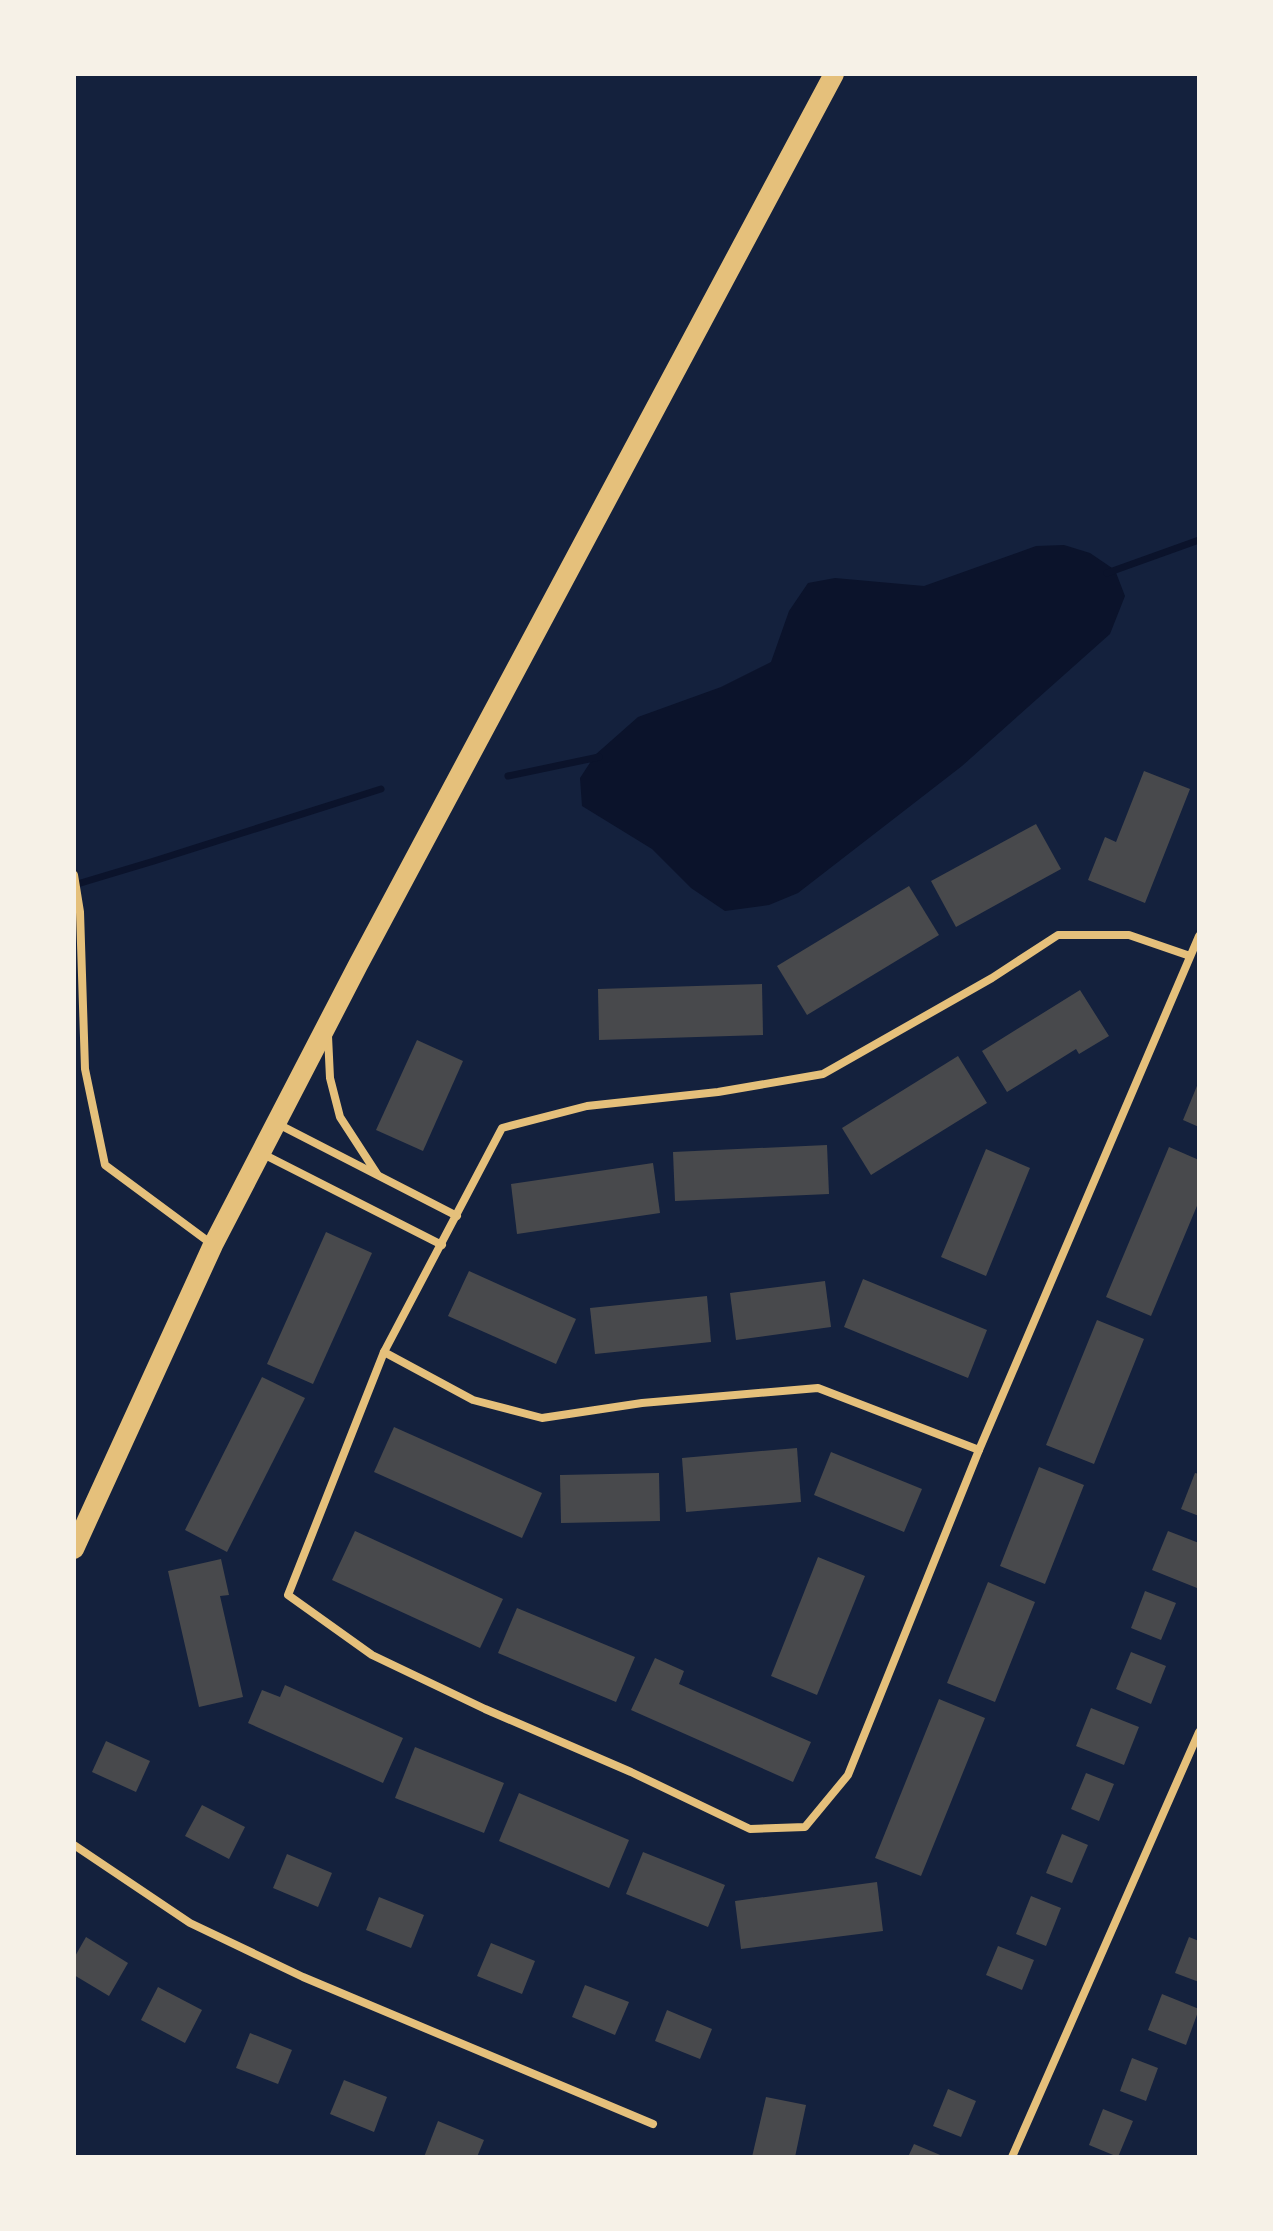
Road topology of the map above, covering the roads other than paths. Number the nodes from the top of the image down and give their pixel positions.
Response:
1 (834, 74) edge
2 (74, 875) edge
3 (1199, 936) edge
4 (1190, 956) junction
5 (328, 1025) junction
6 (276, 1123) junction
7 (262, 1153) junction
8 (378, 1175) junction
9 (457, 1216) junction
10 (213, 1245) junction
11 (442, 1245) junction
12 (384, 1352) junction
13 (979, 1450) junction
14 (74, 1549) edge
15 (1199, 1732) edge
16 (74, 1845) edge
17 (653, 2124) dead end
18 (1012, 2157) edge

1 - 5 main road
2 - 10 street
3 - 4 street
4 - 9 street
4 - 13 street
5 - 6 main road
5 - 8 street
6 - 7 main road
6 - 8 street
7 - 10 main road
7 - 11 street
8 - 9 street
9 - 11 street
10 - 14 main road
11 - 12 street
12 - 13 street
12 - 13 street
15 - 18 street
16 - 17 street

